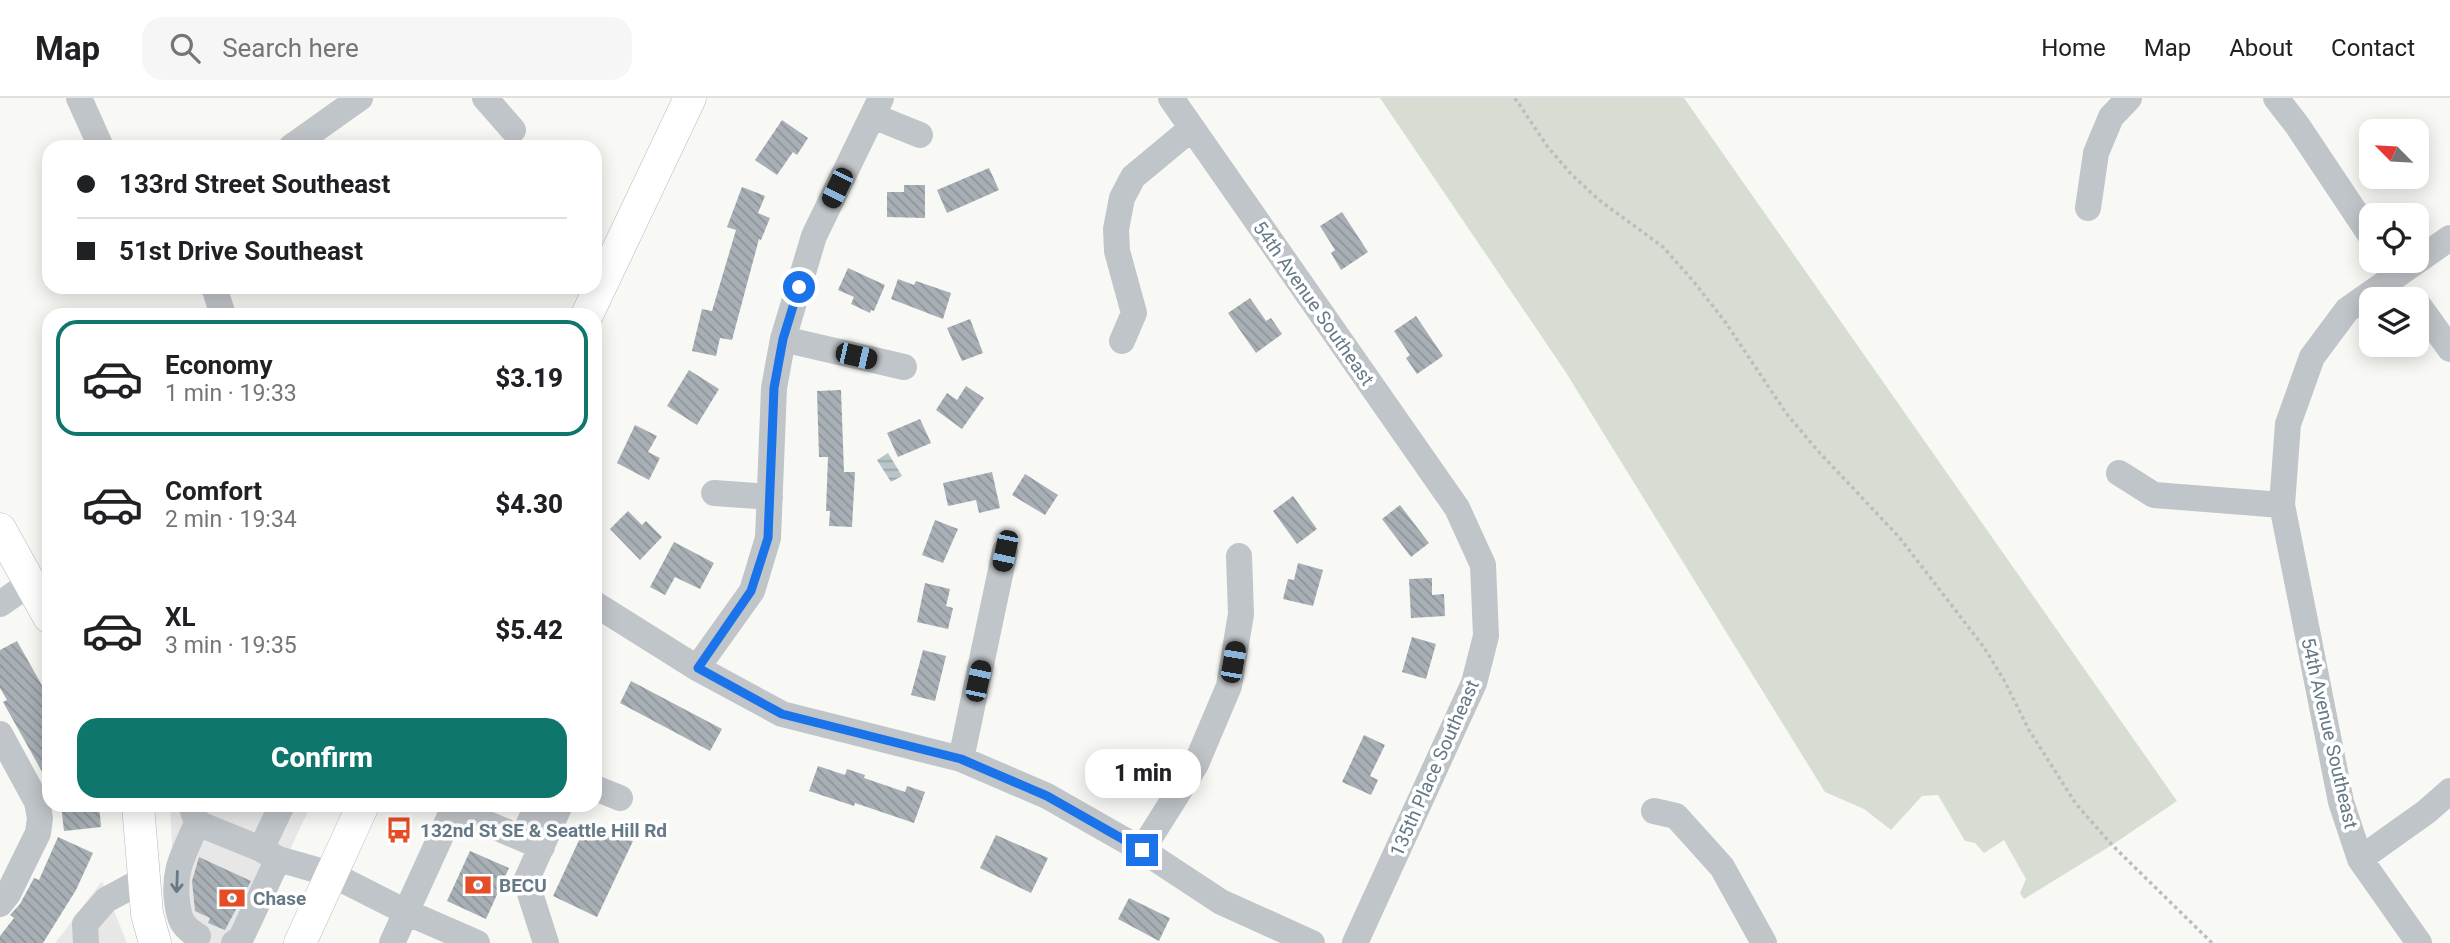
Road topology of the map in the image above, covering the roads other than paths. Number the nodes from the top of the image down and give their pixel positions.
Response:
1 (79, 98) edge
2 (360, 98) edge
3 (485, 98) edge
4 (690, 98) edge
5 (1171, 98) edge
6 (2129, 98) edge
7 (2276, 98) edge
8 (877, 107) edge
9 (1192, 128) junction
10 (513, 130) dead end
11 (920, 135) dead end
12 (98, 140) edge
13 (301, 140) edge
14 (2088, 208) dead end
15 (2359, 219) edge
16 (2450, 238) edge
17 (2429, 249) edge
18 (2388, 273) edge
19 (602, 283) edge
20 (2429, 319) edge
21 (783, 339) junction
22 (1122, 341) dead end
23 (2450, 349) edge
24 (904, 367) dead end
25 (2119, 473) dead end
26 (714, 494) dead end
27 (770, 497) junction
28 (2282, 505) junction
29 (1457, 508) joint
30 (0, 529) edge
31 (1005, 551) dead end
32 (1239, 556) dead end
33 (30, 583) junction
34 (0, 604) edge
35 (42, 604) edge
36 (602, 608) edge
37 (698, 668) junction
38 (0, 734) edge
39 (961, 759) junction
40 (602, 791) edge
41 (2450, 791) edge
42 (620, 798) dead end
43 (1654, 811) dead end
44 (138, 812) edge
45 (278, 812) edge
46 (360, 812) edge
47 (452, 812) edge
48 (465, 812) edge
49 (537, 812) edge
50 (555, 812) edge
51 (194, 814) edge
52 (532, 842) junction
53 (1142, 850) junction
54 (269, 854) junction
55 (2360, 859) junction
56 (331, 874) junction
57 (143, 880) junction
58 (0, 904) edge
59 (406, 912) junction
60 (198, 936) dead end
61 (86, 943) edge
62 (155, 943) edge
63 (234, 943) edge
64 (300, 943) edge
65 (392, 943) edge
66 (477, 943) edge
67 (546, 943) edge
68 (1312, 943) edge
69 (1355, 943) edge
70 (1764, 943) edge
71 (2419, 943) edge

1 - 12 street
2 - 13 street
3 - 10 street
4 - 19 main road
5 - 9 street, 54th Avenue Southeast
6 - 14 street
7 - 15 street
8 - 11 street
8 - 21 street
9 - 22 street
9 - 29 street, 54th Avenue Southeast
16 - 17 street, 54th Avenue Southeast
18 - 28 street, 54th Avenue Southeast
20 - 23 street
21 - 24 street
21 - 27 street
25 - 28 street
26 - 27 street
27 - 37 street
28 - 55 street, 54th Avenue Southeast
29 - 69 street, 135th Place Southeast
30 - 33 main road
31 - 39 street
32 - 53 street
33 - 34 street
33 - 35 main road
36 - 37 street
37 - 39 street
38 - 58 street
39 - 53 street
40 - 42 street
41 - 55 street
43 - 70 street
44 - 57 main road
45 - 54 street
46 - 56 main road
47 - 59 street
48 - 52 street
49 - 52 street
50 - 52 street
51 - 54 street
51 -> 60 street
52 - 67 street
53 - 68 street
54 - 56 street
54 - 63 street
55 - 71 street, 54th Avenue Southeast
56 - 59 street
56 - 64 main road
57 - 61 street
57 - 62 main road
59 - 65 street
59 - 66 street

